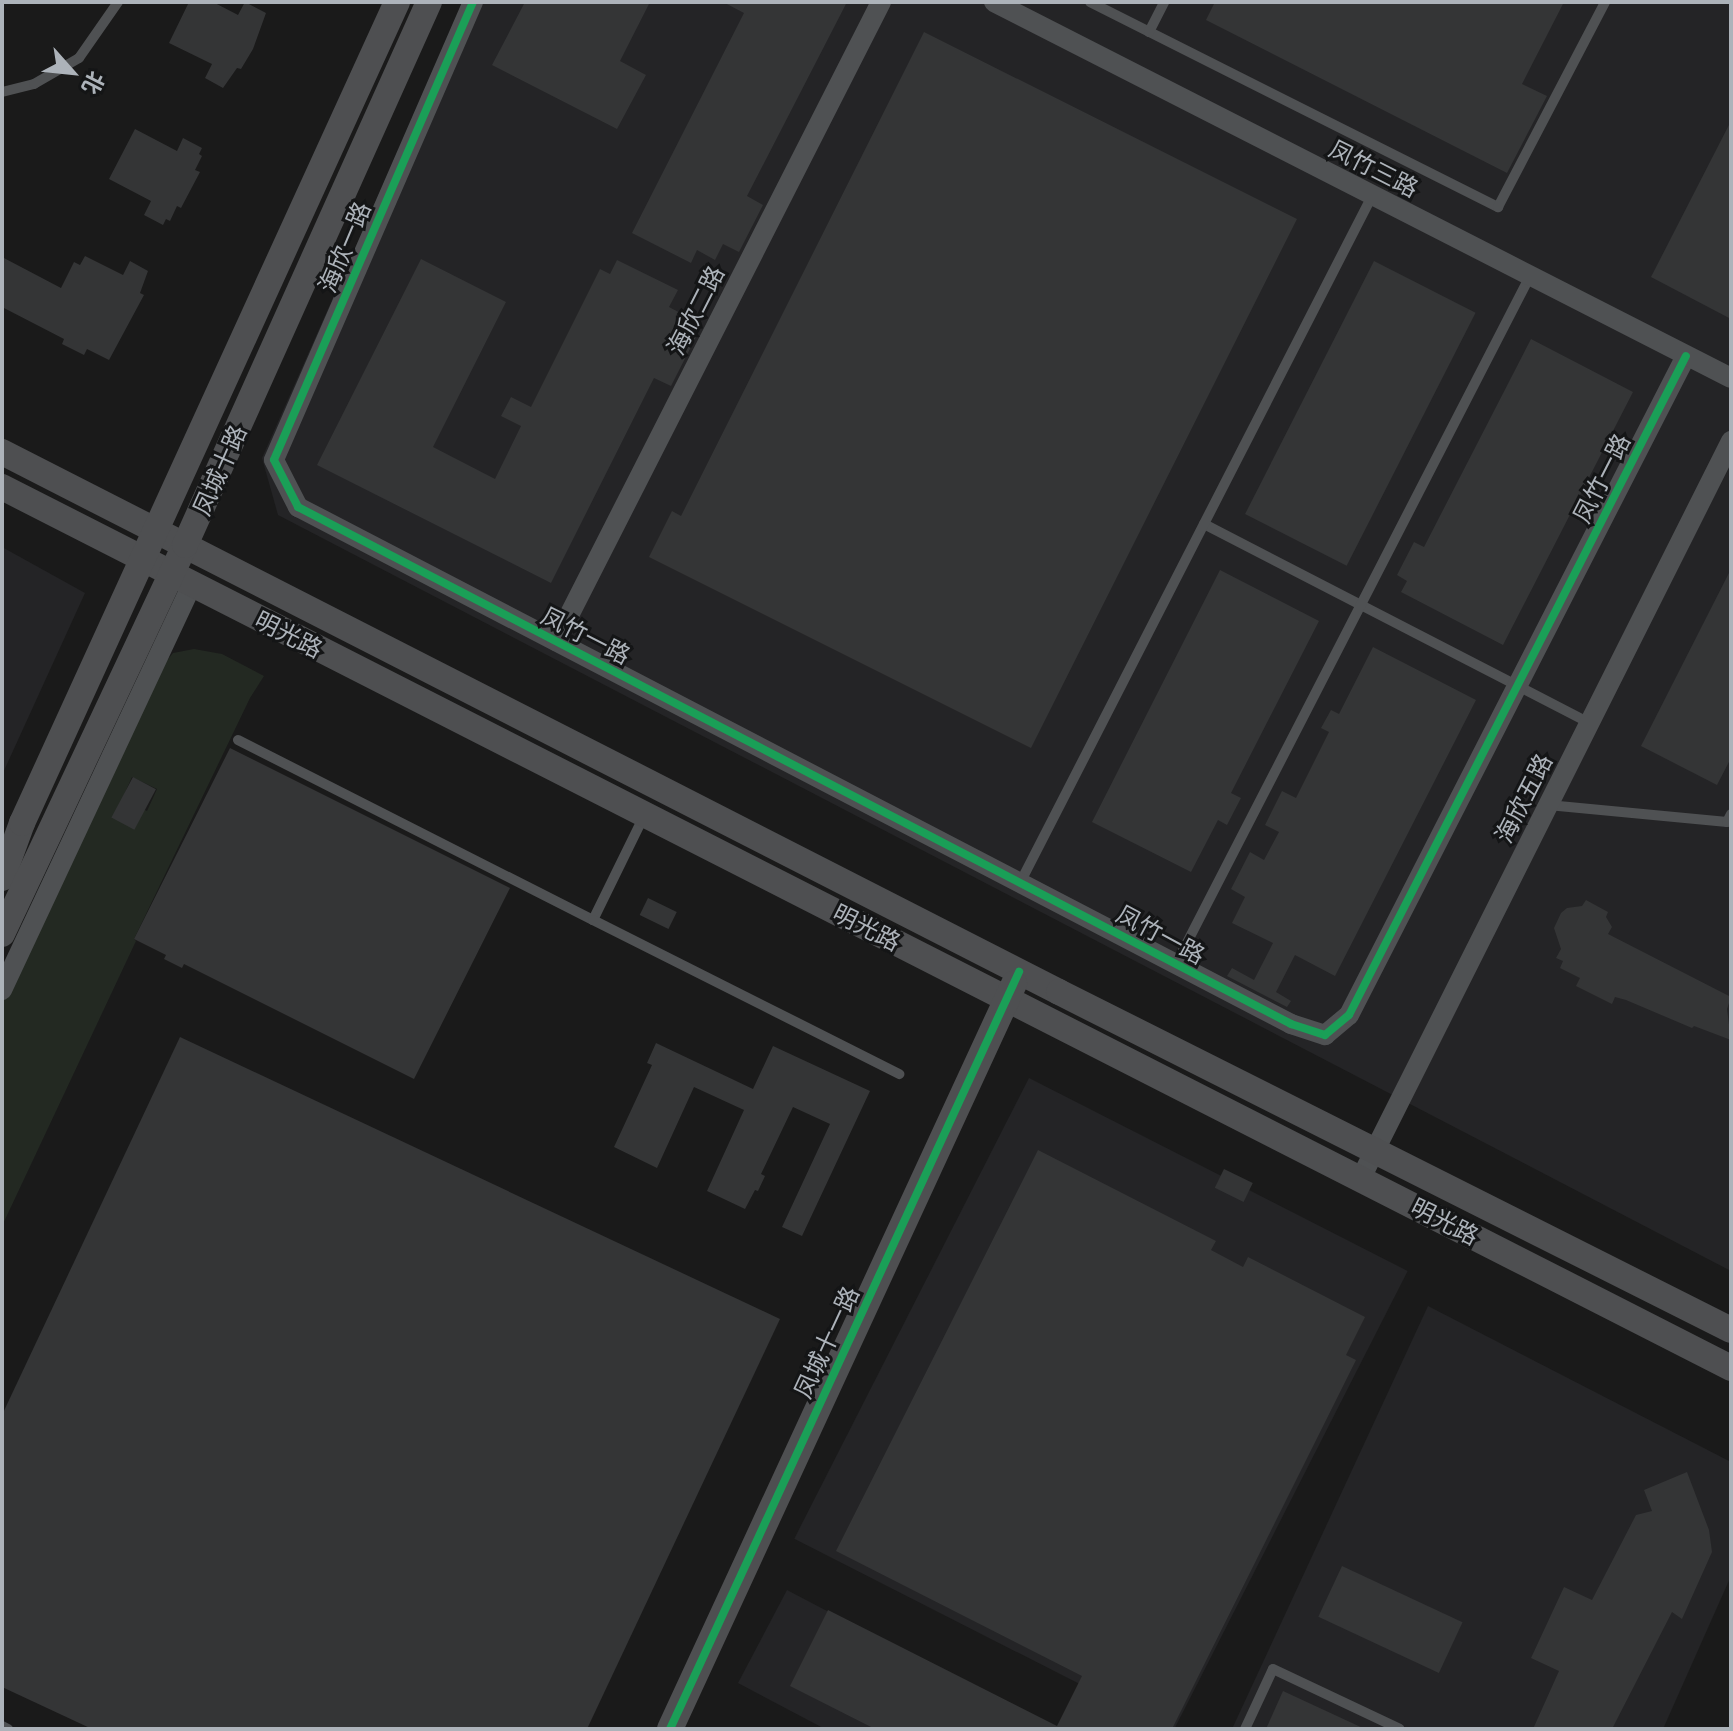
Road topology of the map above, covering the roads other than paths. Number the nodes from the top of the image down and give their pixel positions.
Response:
1 (118, 2) edge
2 (397, 2) edge
3 (429, 2) edge
4 (473, 2) edge
5 (881, 2) edge
6 (994, 2) edge
7 (1090, 2) edge
8 (1164, 2) edge
9 (1605, 2) edge
10 (1149, 32) junction
11 (2, 92) edge
12 (1372, 196) junction
13 (1530, 276) junction
14 (1686, 356) junction
15 (1731, 378) edge
16 (1731, 441) edge
17 (2, 452) edge
18 (2, 487) edge
19 (298, 507) joint
20 (1204, 524) junction
21 (155, 530) junction
22 (185, 545) junction
23 (143, 559) junction
24 (182, 579) junction
25 (1362, 606) junction
26 (556, 641) junction
27 (1518, 685) junction
28 (1589, 723) junction
29 (238, 740) dead end
30 (1548, 805) junction
31 (645, 814) junction
32 (1731, 814) edge
33 (2, 878) edge
34 (1020, 883) junction
35 (593, 920) junction
36 (2, 934) edge
37 (1176, 964) junction
38 (1019, 972) junction
39 (2, 990) edge
40 (1007, 998) junction
41 (899, 1074) dead end
42 (1374, 1151) junction
43 (1361, 1178) junction
44 (1731, 1330) edge
45 (1731, 1368) edge
46 (2, 1726) edge
47 (8, 1729) edge
48 (670, 1729) edge
49 (1245, 1729) edge
50 (1400, 1729) edge

1 - 11 lane
2 - 21 main road, 凤城十路
3 - 22 main road, 凤城十路
4 - 19 street, 海欣一路
5 - 26 street, 海欣二路
6 - 12 street, 凤竹三路
7 - 10 lane
8 - 10 lane
9 - 10 lane
12 - 13 street, 凤竹三路
12 - 20 lane
13 - 14 street, 凤竹三路
13 - 25 lane
14 - 15 street, 凤竹三路
14 - 27 street, 凤竹一路
16 - 28 street, 海欣五路
17 - 21 main road, 明光路
18 - 23 main road, 明光路
19 - 26 street, 凤竹一路
20 - 25 lane
20 - 34 lane
21 - 22 main road, 明光路
21 - 23 main road, 凤城十路
22 - 24 main road, 凤城十路
22 - 38 main road, 明光路
23 - 24 main road, 明光路
23 - 33 main road, 凤城十路
24 - 31 main road, 明光路
24 - 36 main road, 凤城十路
24 - 39 street
25 - 27 lane
25 - 37 lane
26 - 34 street, 凤竹一路
27 - 28 lane
27 - 37 street, 凤竹一路
28 - 30 street, 海欣五路
29 - 35 lane
30 - 32 lane
30 - 42 street, 海欣五路
31 - 35 lane
31 - 40 main road, 明光路
34 - 37 street, 凤竹一路
35 - 41 lane
38 - 40 main road, 凤城十一路
38 - 42 main road, 明光路
40 - 43 main road, 明光路
40 - 48 main road, 凤城十一路
42 - 43 street, 海欣五路
42 - 44 main road, 明光路
43 - 45 main road, 明光路
46 - 47 lane
49 - 50 lane

